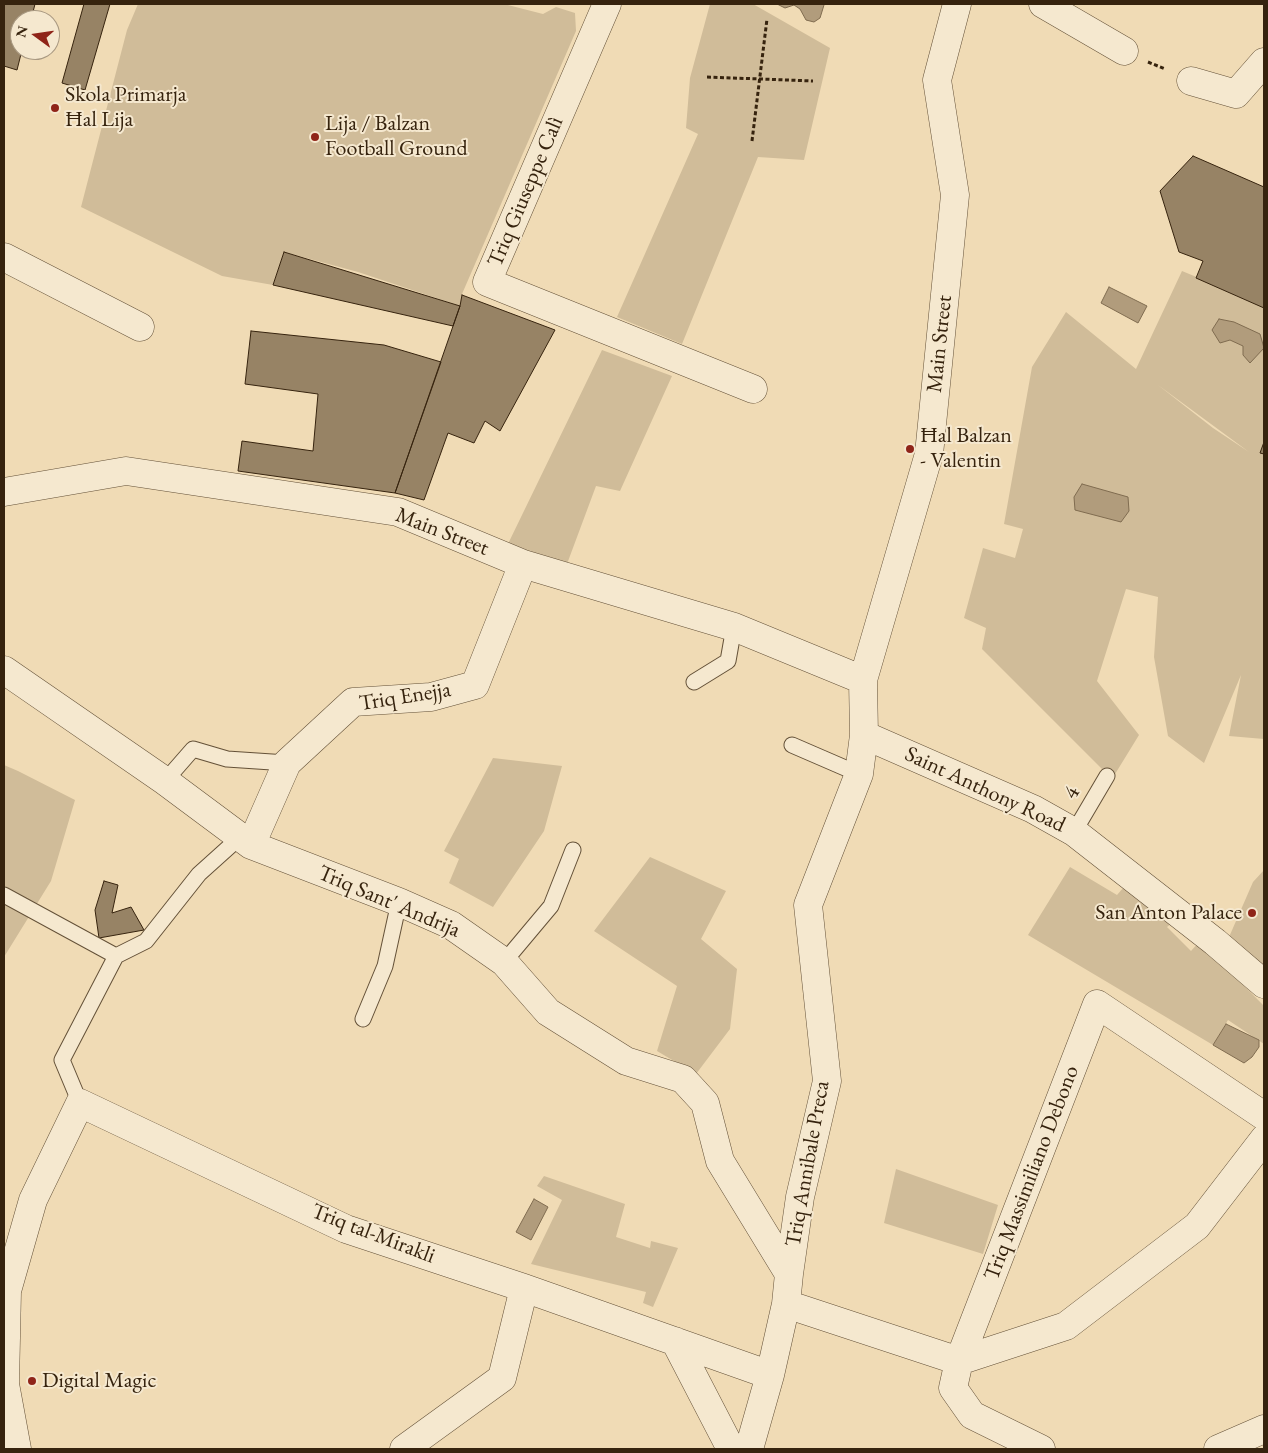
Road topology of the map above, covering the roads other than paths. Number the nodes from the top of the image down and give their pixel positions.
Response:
1 (607, 4) edge
2 (957, 4) edge
3 (1043, 4) edge
4 (1124, 51) road end
5 (1264, 62) edge
6 (1191, 81) road end
7 (4, 257) edge
8 (140, 327) dead end
9 (753, 389) dead end
10 (4, 492) edge
11 (523, 564) junction
12 (734, 627) junction
13 (4, 670) edge
14 (863, 680) junction
15 (694, 682) dead end
16 (864, 734) junction
17 (792, 746) dead end
18 (287, 763) junction
19 (859, 774) junction
20 (1107, 776) dead end
21 (165, 781) junction
22 (1074, 832) junction
23 (245, 842) junction
24 (573, 850) dead end
25 (4, 895) edge
26 (399, 902) junction
27 (116, 956) junction
28 (504, 962) junction
29 (1264, 984) edge
30 (363, 1019) dead end
31 (80, 1103) junction
32 (1264, 1116) edge
33 (1264, 1139) edge
34 (789, 1274) junction
35 (524, 1288) junction
36 (786, 1304) junction
37 (676, 1342) junction
38 (959, 1361) junction
39 (770, 1375) junction
40 (1264, 1429) edge
41 (17, 1449) edge
42 (404, 1449) edge
43 (731, 1449) edge
44 (749, 1449) edge
45 (1041, 1449) edge
46 (1218, 1449) edge

1 - 9 street, Triq Giuseppe Calì
2 - 14 street, Main Street
3 - 4 street
5 - 6 street
7 - 8 street
10 - 11 street, Main Street
11 - 12 street, Main Street
11 - 18 street, Triq Enejja
12 - 14 street, Main Street
12 - 15 lane
13 - 21 street, Triq Sant' Andrija
14 - 16 street, Main Street
16 - 19 street, Triq Annibale Preca
16 - 22 street, Saint Anthony Road
17 - 19 lane
18 - 21 lane
18 - 23 street, Triq Enejja
19 - 34 street, Triq Annibale Preca
20 - 22 lane, 4
21 - 23 street, Triq Sant' Andrija
22 - 29 street, Saint Anthony Road
23 - 26 street, Triq Sant' Andrija
23 - 27 lane
24 - 28 lane
25 - 27 lane
26 - 28 street, Triq Sant' Andrija
26 - 30 lane
27 - 31 lane
28 - 34 street, Triq Sant' Andrija
31 - 35 street, Triq tal-Mirakli
31 - 41 street
32 - 38 street, Triq Massimiliano Debono
33 - 38 street
34 - 36 street, Triq Annibale Preca
35 - 37 street, Triq tal-Mirakli
35 - 42 street
36 - 38 street
36 - 39 street, Triq Annibale Preca
37 - 39 street, Triq tal-Mirakli
37 - 43 street
38 - 45 street
39 - 44 street, Triq Annibale Preca
40 - 46 street

